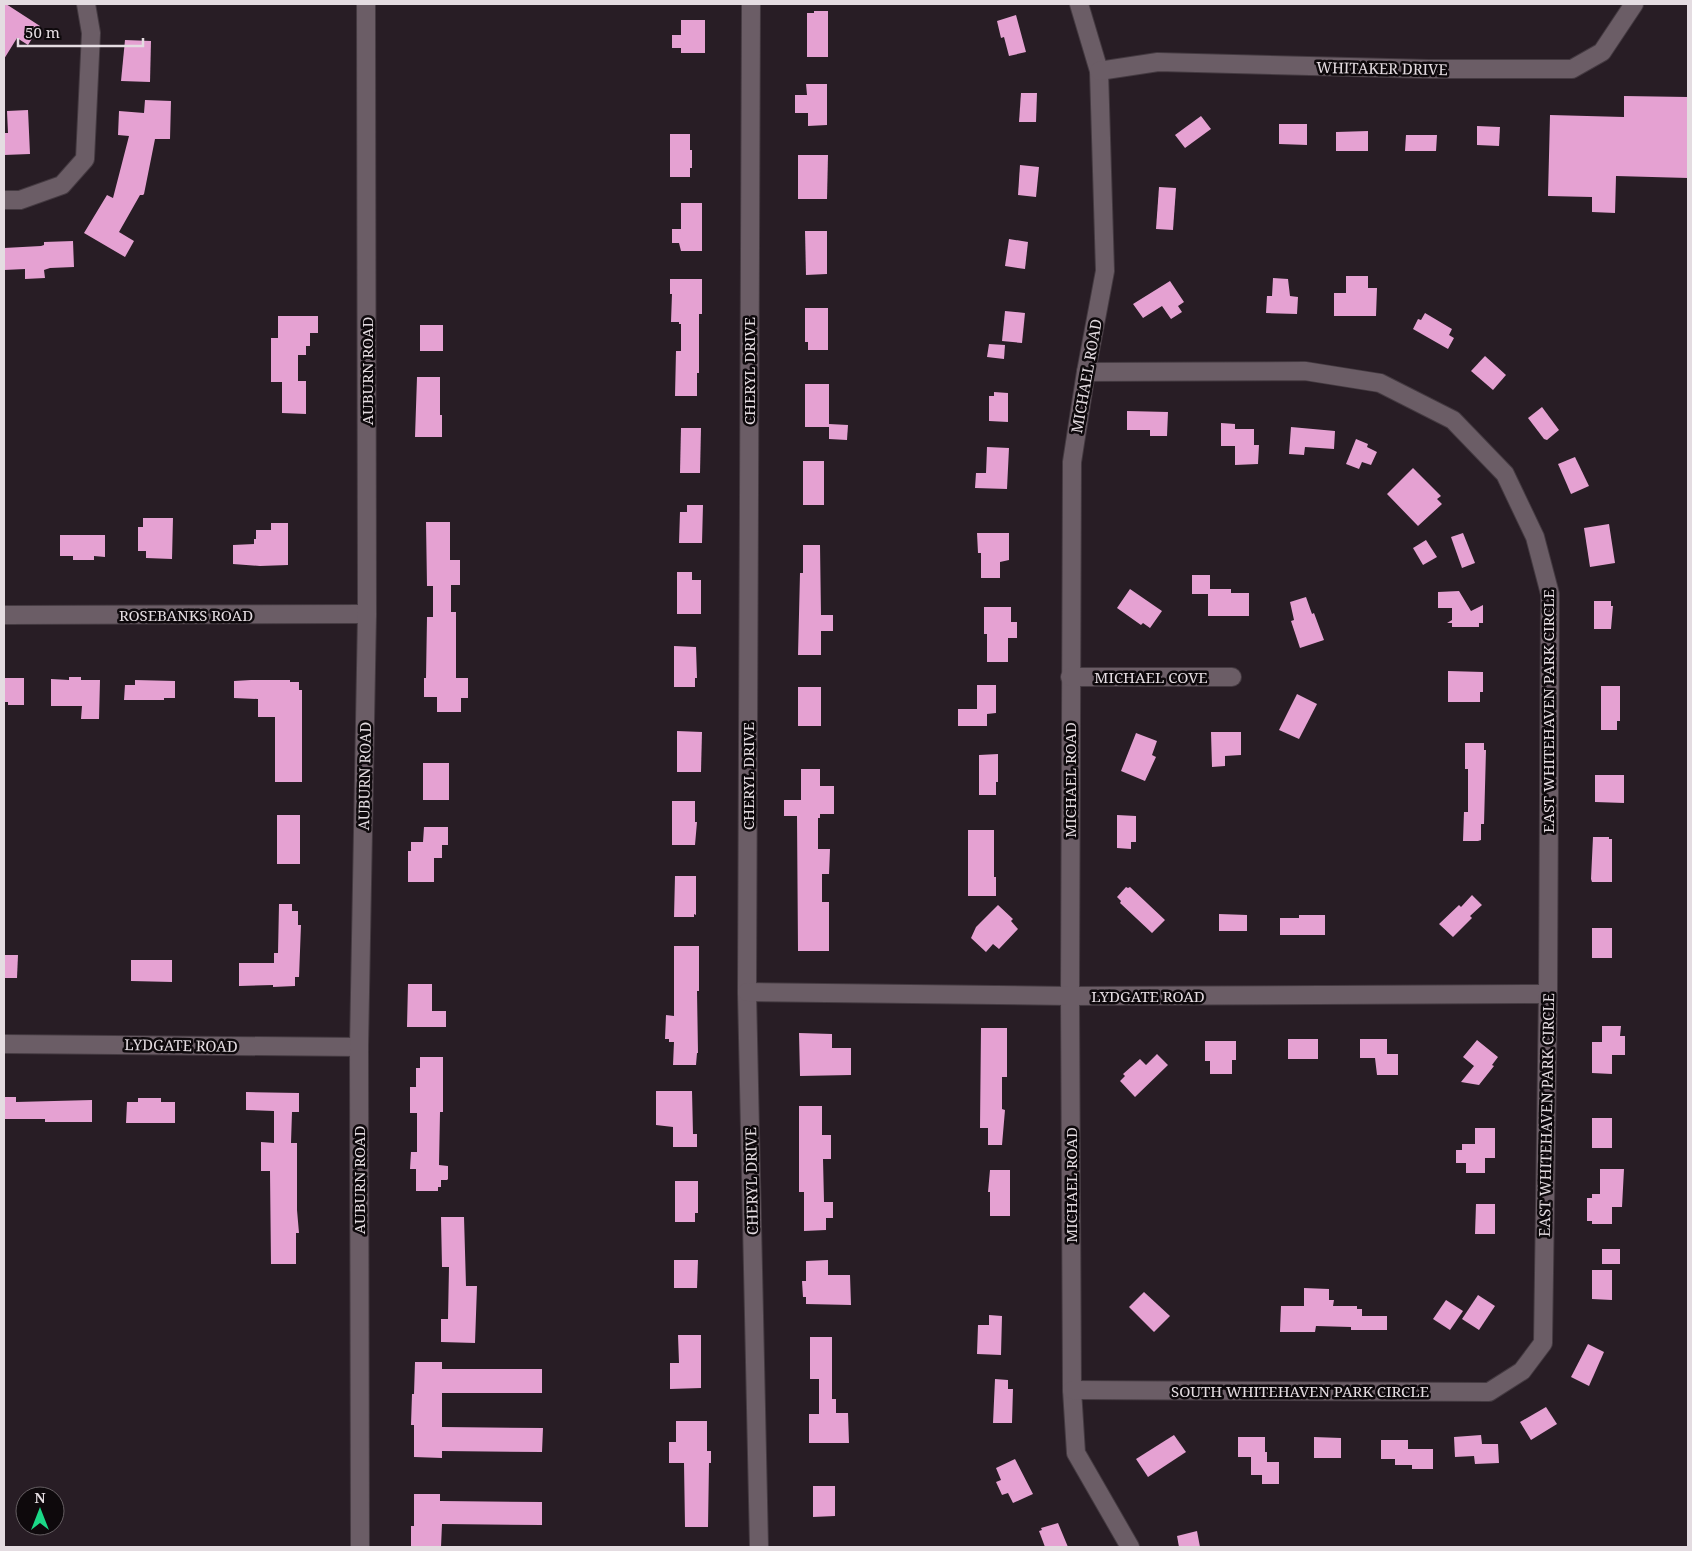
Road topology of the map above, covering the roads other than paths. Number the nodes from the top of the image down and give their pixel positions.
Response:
1 (86, 4) edge
2 (366, 4) edge
3 (751, 4) edge
4 (1079, 4) edge
5 (1634, 4) edge
6 (1099, 71) junction
7 (4, 200) edge
8 (1086, 372) junction
9 (367, 614) junction
10 (4, 615) edge
11 (1070, 677) junction
12 (1232, 677) dead end
13 (747, 992) junction
14 (1548, 994) junction
15 (1070, 996) junction
16 (4, 1044) edge
17 (359, 1047) junction
18 (1522, 1371) joint
19 (1072, 1390) junction
20 (360, 1547) edge
21 (759, 1547) edge
22 (1130, 1547) edge

1 - 7 street
2 - 9 street, AUBURN ROAD
3 - 13 street, CHERYL DRIVE
4 - 6 street, MICHAEL ROAD
5 - 6 street, WHITAKER DRIVE
6 - 8 street, MICHAEL ROAD
8 - 11 street, MICHAEL ROAD
8 - 14 street, EAST WHITEHAVEN PARK CIRCLE
9 - 10 street, ROSEBANKS ROAD
9 - 17 street, AUBURN ROAD
11 - 12 street, MICHAEL COVE
11 - 15 street, MICHAEL ROAD
13 - 15 street, LYDGATE ROAD
13 - 21 street, CHERYL DRIVE
14 - 15 street, LYDGATE ROAD
14 - 18 street, EAST WHITEHAVEN PARK CIRCLE
15 - 19 street, MICHAEL ROAD
16 - 17 street, LYDGATE ROAD
17 - 20 street, AUBURN ROAD
18 - 19 street, SOUTH WHITEHAVEN PARK CIRCLE
19 - 22 street, MICHAEL ROAD

